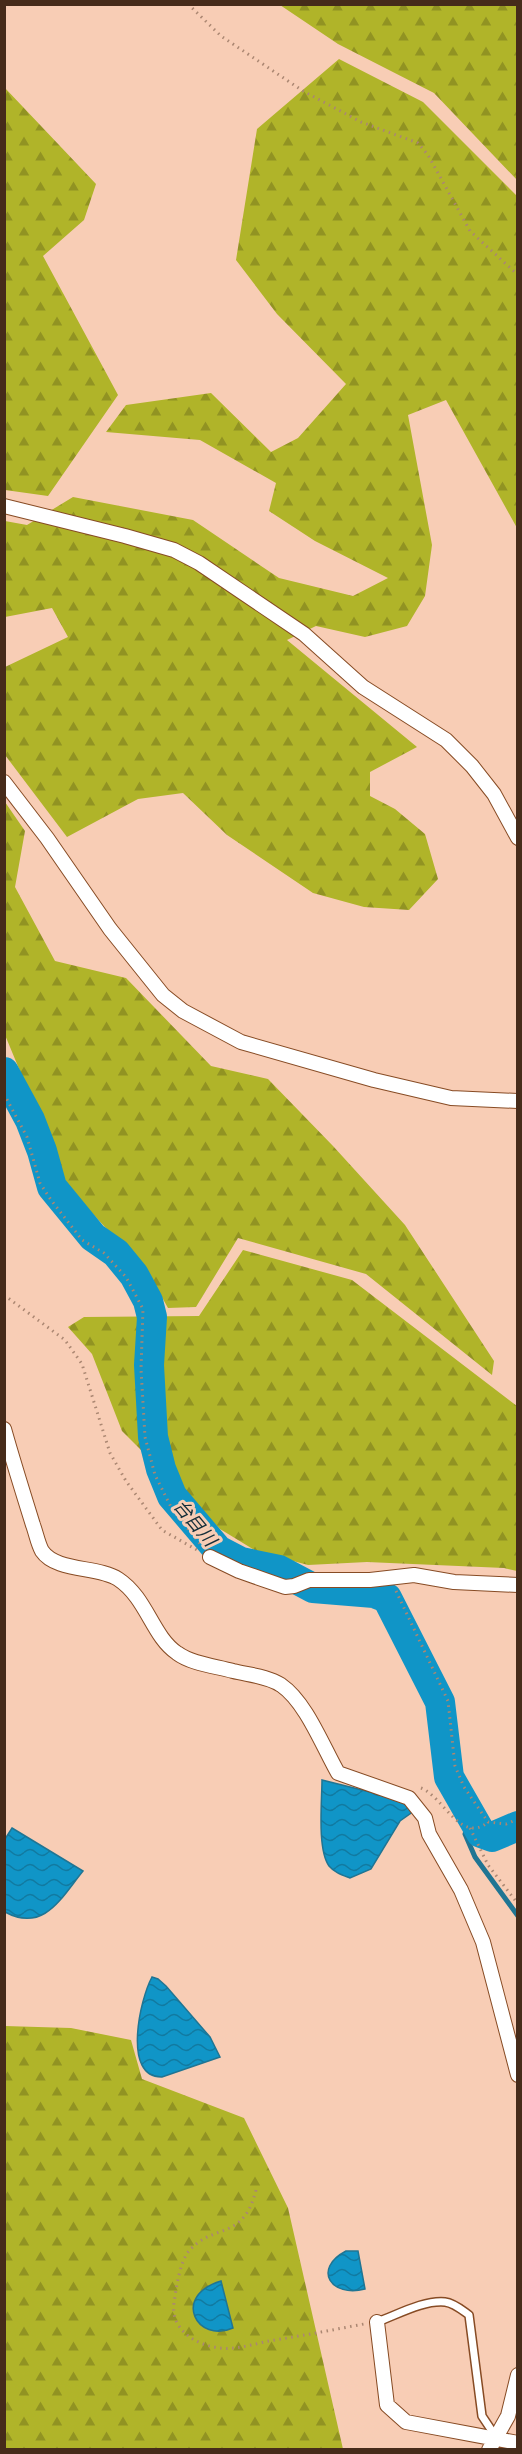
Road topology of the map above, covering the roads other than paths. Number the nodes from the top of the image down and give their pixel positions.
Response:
1 (4, 506) edge
2 (4, 782) edge
3 (518, 838) edge
4 (518, 1101) edge
5 (4, 1429) edge
6 (210, 1557) road end
7 (518, 1585) edge
8 (518, 2075) edge
9 (377, 2322) joint
10 (518, 2375) edge
11 (518, 2443) edge
12 (493, 2444) edge

1 - 3 street
2 - 4 street
5 - 8 street
6 - 7 street
9 - 12 street
9 - 12 lane
10 - 12 street
11 - 12 street

